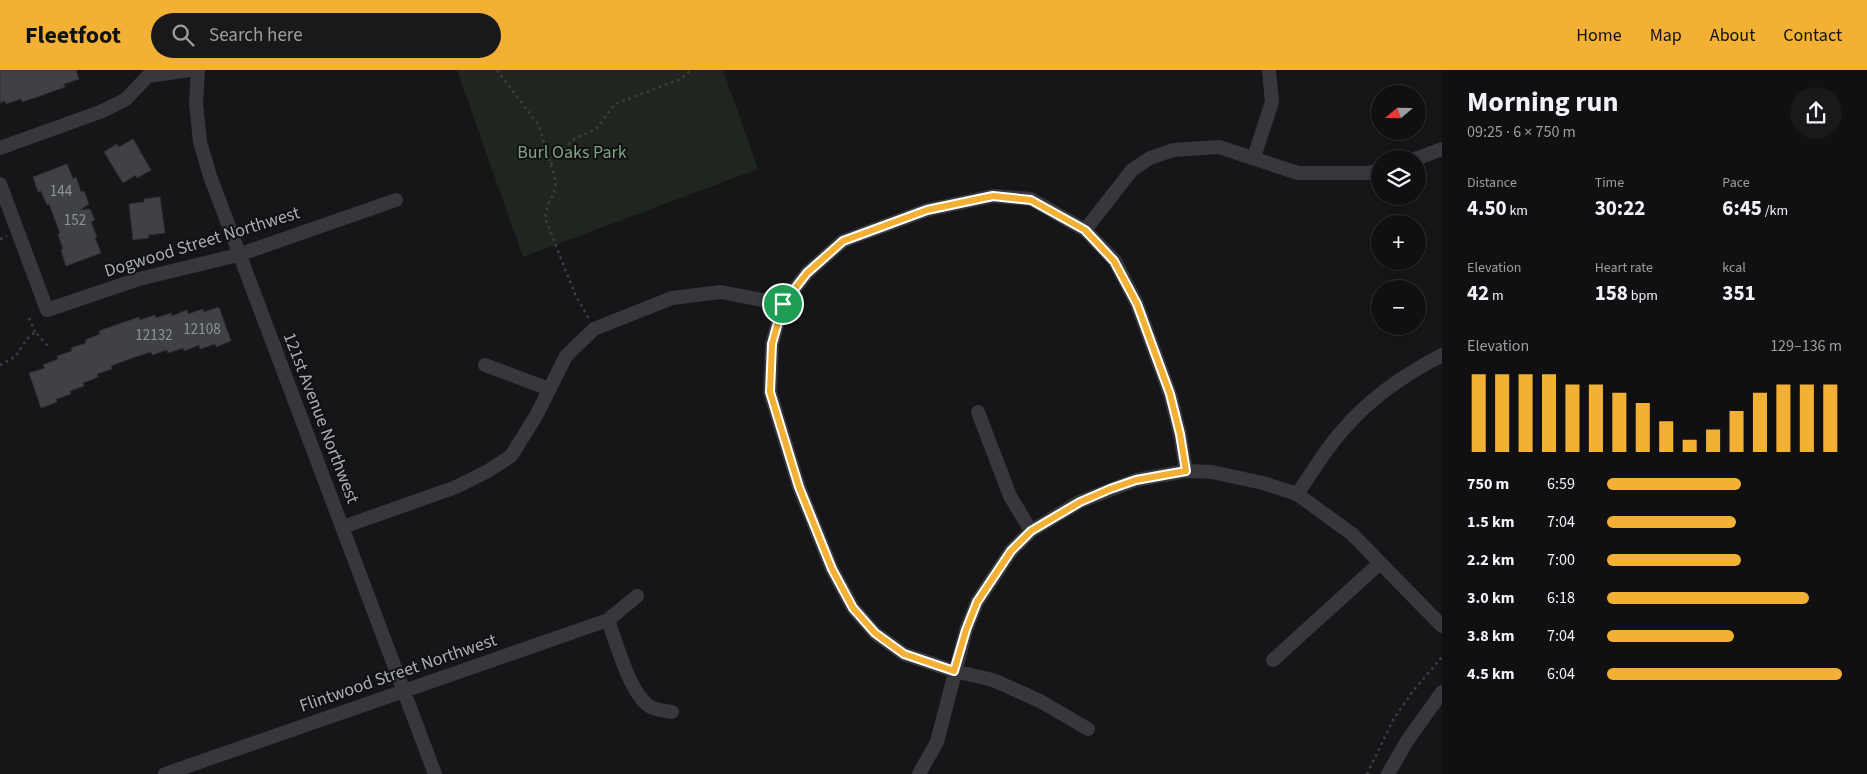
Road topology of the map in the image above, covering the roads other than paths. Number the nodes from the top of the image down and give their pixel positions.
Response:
1 (190, 70) edge
2 (198, 70) edge
3 (1269, 70) edge
4 (0, 148) edge
5 (1442, 149) edge
6 (1426, 155) edge
7 (1254, 157) junction
8 (1371, 172) edge
9 (0, 184) edge
10 (396, 200) dead end
11 (1085, 230) junction
12 (238, 255) junction
13 (783, 304) junction
14 (1442, 355) edge
15 (485, 365) dead end
16 (549, 389) junction
17 (978, 412) dead end
18 (1186, 471) junction
19 (1297, 494) junction
20 (342, 527) junction
21 (1031, 531) junction
22 (1380, 563) junction
23 (637, 596) dead end
24 (608, 620) junction
25 (1442, 626) edge
26 (1273, 660) dead end
27 (954, 671) junction
28 (404, 690) junction
29 (1442, 692) edge
30 (672, 712) dead end
31 (1088, 729) dead end
32 (165, 774) edge
33 (435, 774) edge
34 (919, 774) edge
35 (1388, 774) edge

1 - 4 street
2 - 12 street, 121st Avenue Northwest
3 - 7 street
5 - 6 street
7 - 8 street
7 - 11 street
9 - 12 street, Dogwood Street Northwest
10 - 12 street, Dogwood Street Northwest
11 - 13 street
11 - 18 street
12 - 20 street, 121st Avenue Northwest
13 - 16 street
13 - 27 street
14 - 19 street
15 - 16 street
16 - 20 street
17 - 21 street
18 - 19 street
18 - 21 street
19 - 22 street
20 - 28 street, 121st Avenue Northwest
21 - 27 street
22 - 25 street
22 - 26 street
23 - 24 street, Flintwood Street Northwest
24 - 28 street, Flintwood Street Northwest
24 - 30 street
27 - 31 street
27 - 34 street
28 - 32 street, Flintwood Street Northwest
28 - 33 street, 121st Avenue Northwest
29 - 35 street

